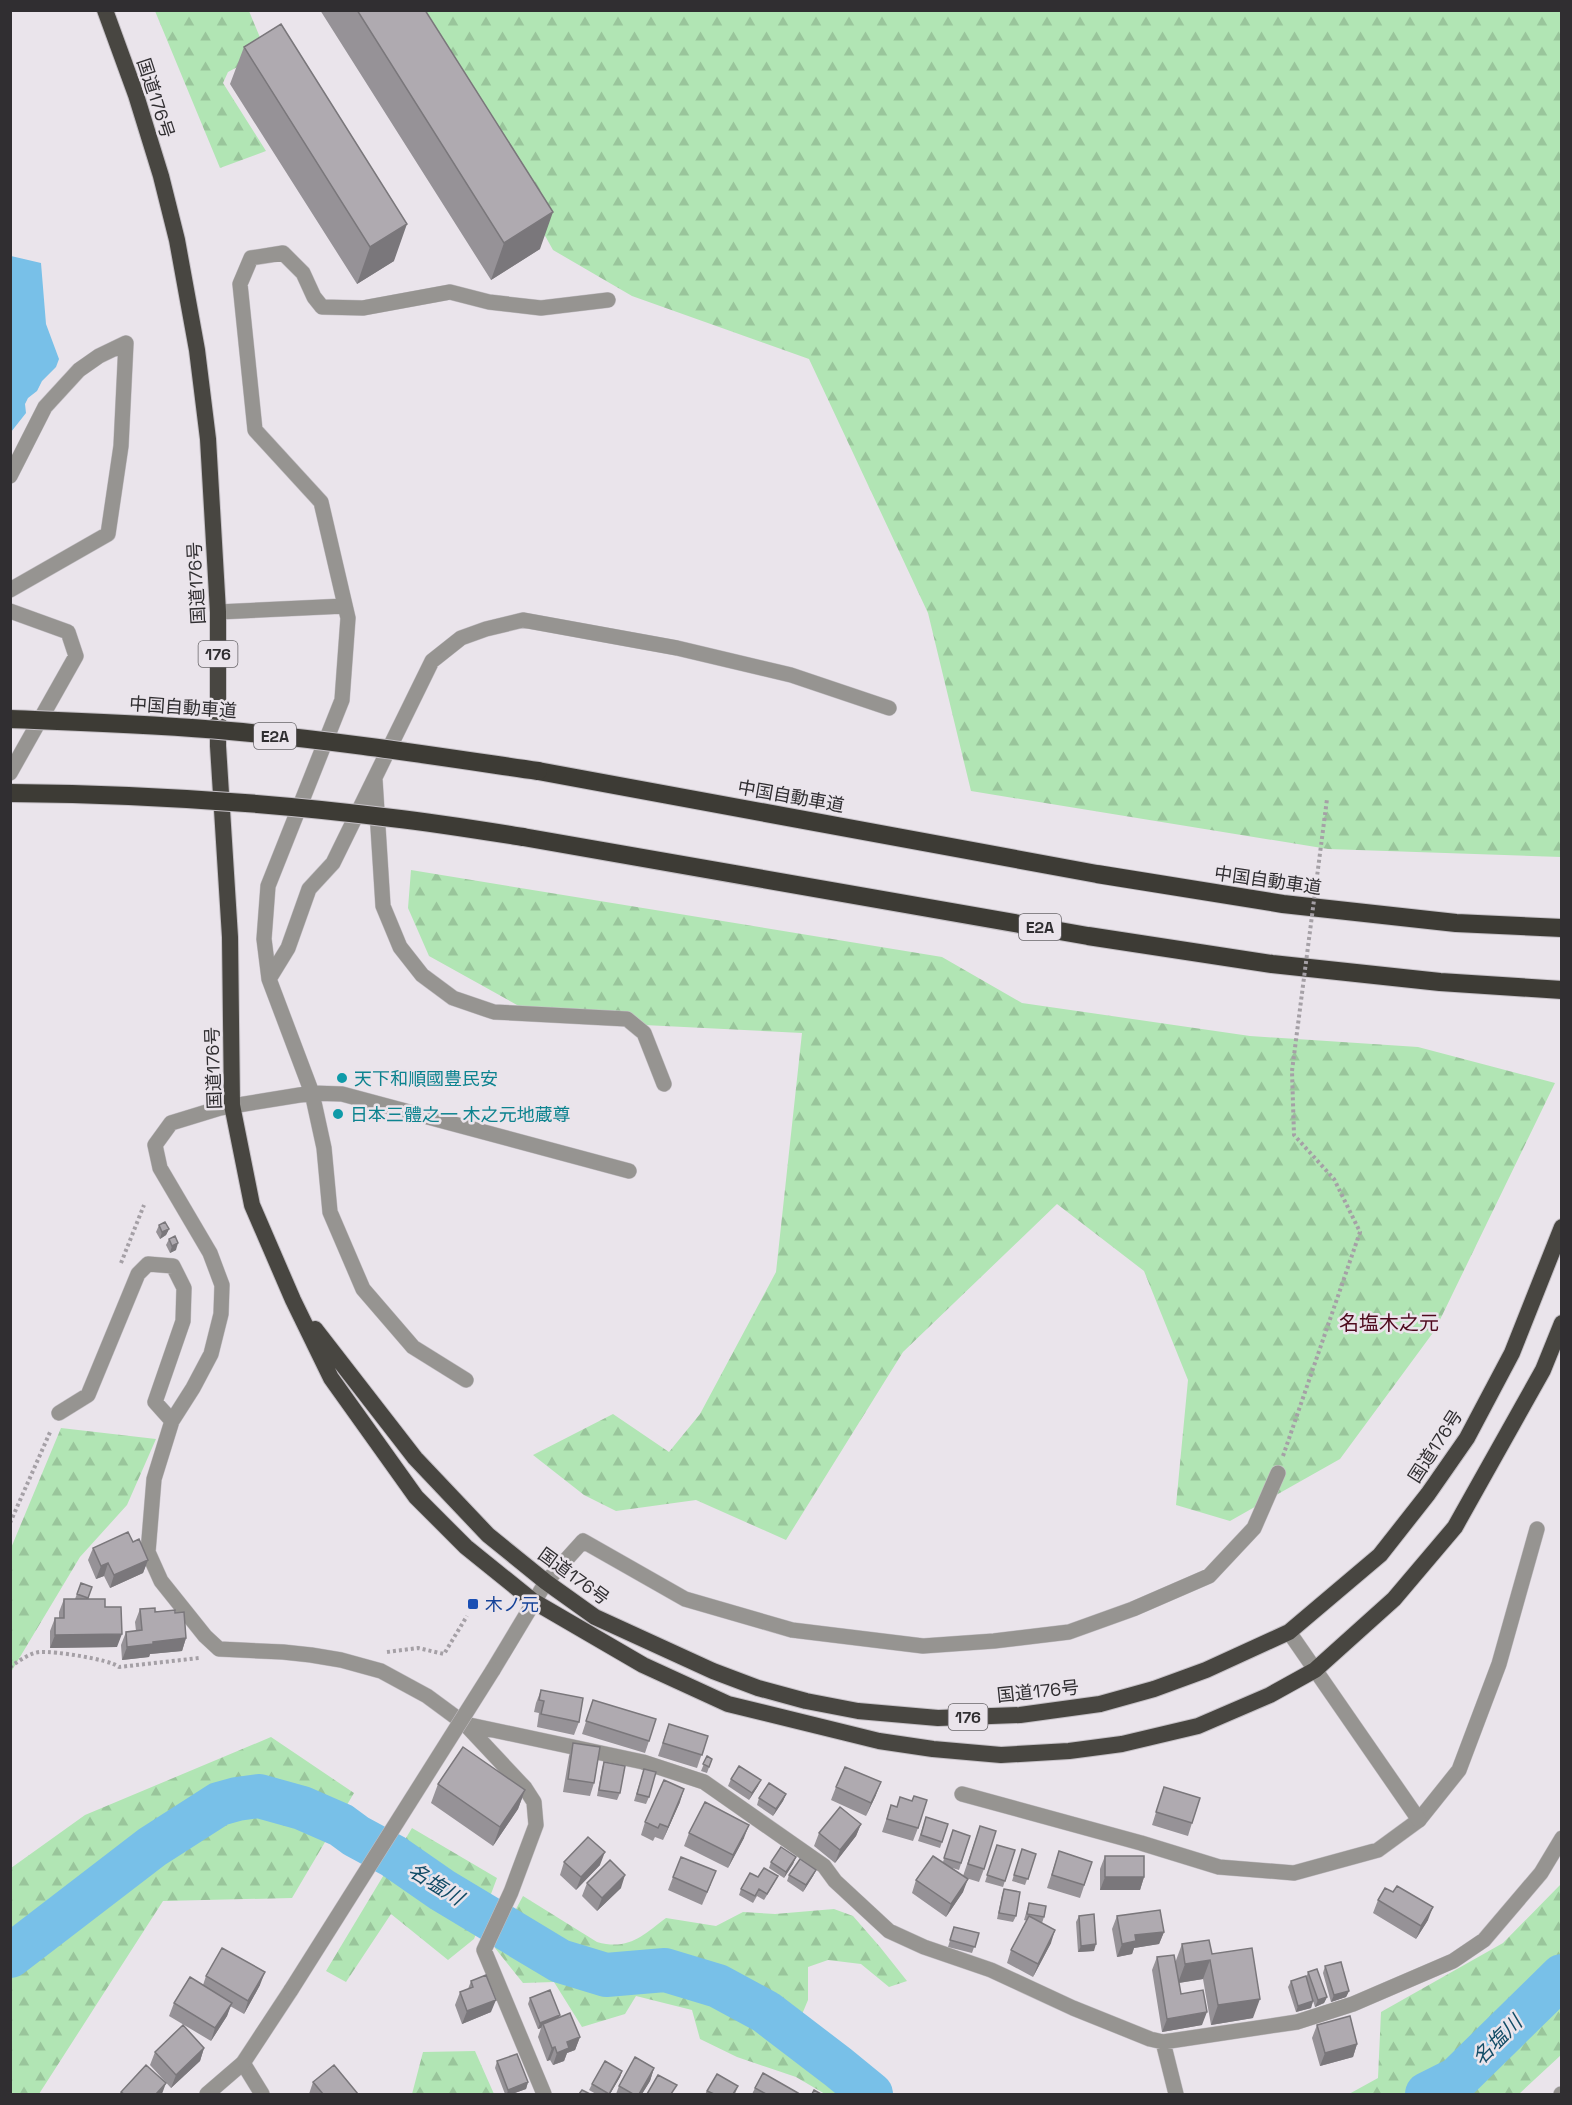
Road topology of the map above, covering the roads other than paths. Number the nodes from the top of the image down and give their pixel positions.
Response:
1 (105, 10) edge
2 (608, 300) dead end
3 (10, 476) edge
4 (10, 590) edge
5 (345, 606) junction
6 (10, 611) edge
7 (218, 612) junction
8 (889, 708) dead end
9 (10, 719) edge
10 (10, 773) edge
11 (375, 778) junction
12 (10, 793) edge
13 (1562, 928) edge
14 (269, 979) junction
15 (1562, 990) edge
16 (664, 1084) dead end
17 (312, 1093) junction
18 (232, 1106) junction
19 (628, 1171) dead end
20 (1562, 1227) edge
21 (292, 1300) junction
22 (1562, 1323) edge
23 (466, 1380) dead end
24 (59, 1413) dead end
25 (172, 1421) junction
26 (1278, 1473) road end
27 (1537, 1528) dead end
28 (546, 1582) junction
29 (533, 1601) junction
30 (1289, 1632) junction
31 (1315, 1670) junction
32 (465, 1724) junction
33 (962, 1794) dead end
34 (1419, 1820) junction
35 (1562, 1838) edge
36 (1163, 2042) junction
37 (243, 2063) junction
38 (207, 2094) edge
39 (262, 2094) edge
40 (544, 2094) edge
41 (1176, 2094) edge

1 - 7 highway, 国道176号 / 176
2 - 5 street
3 - 4 street
5 - 7 street
5 - 14 street
6 - 10 street
7 - 18 highway, 国道176号 / 176
8 - 11 street
9 - 13 highway, 中国自動車道 / E2A, bridge
11 - 14 street
11 - 16 street
12 - 15 highway, E2A, bridge
14 - 17 street
17 - 18 street
17 - 19 street
17 - 23 street
18 - 21 highway, 国道176号 / 176
18 - 25 street
20 - 30 highway, 国道176号 / 176
21 - 28 highway, 国道176号 / 176
21 - 29 highway, 国道176号 / 176
22 - 31 highway, 国道176号 / 176
24 - 25 street
25 - 32 street
26 - 28 street
27 - 34 street
28 - 29 street
28 - 30 highway, 国道176号 / 176
29 - 31 highway, 国道176号 / 176
29 - 37 street, bridge
30 - 31 street
31 - 34 street
32 - 36 street
32 - 40 street
33 - 34 street
35 - 36 street
36 - 41 street
37 - 38 street
37 - 39 street

